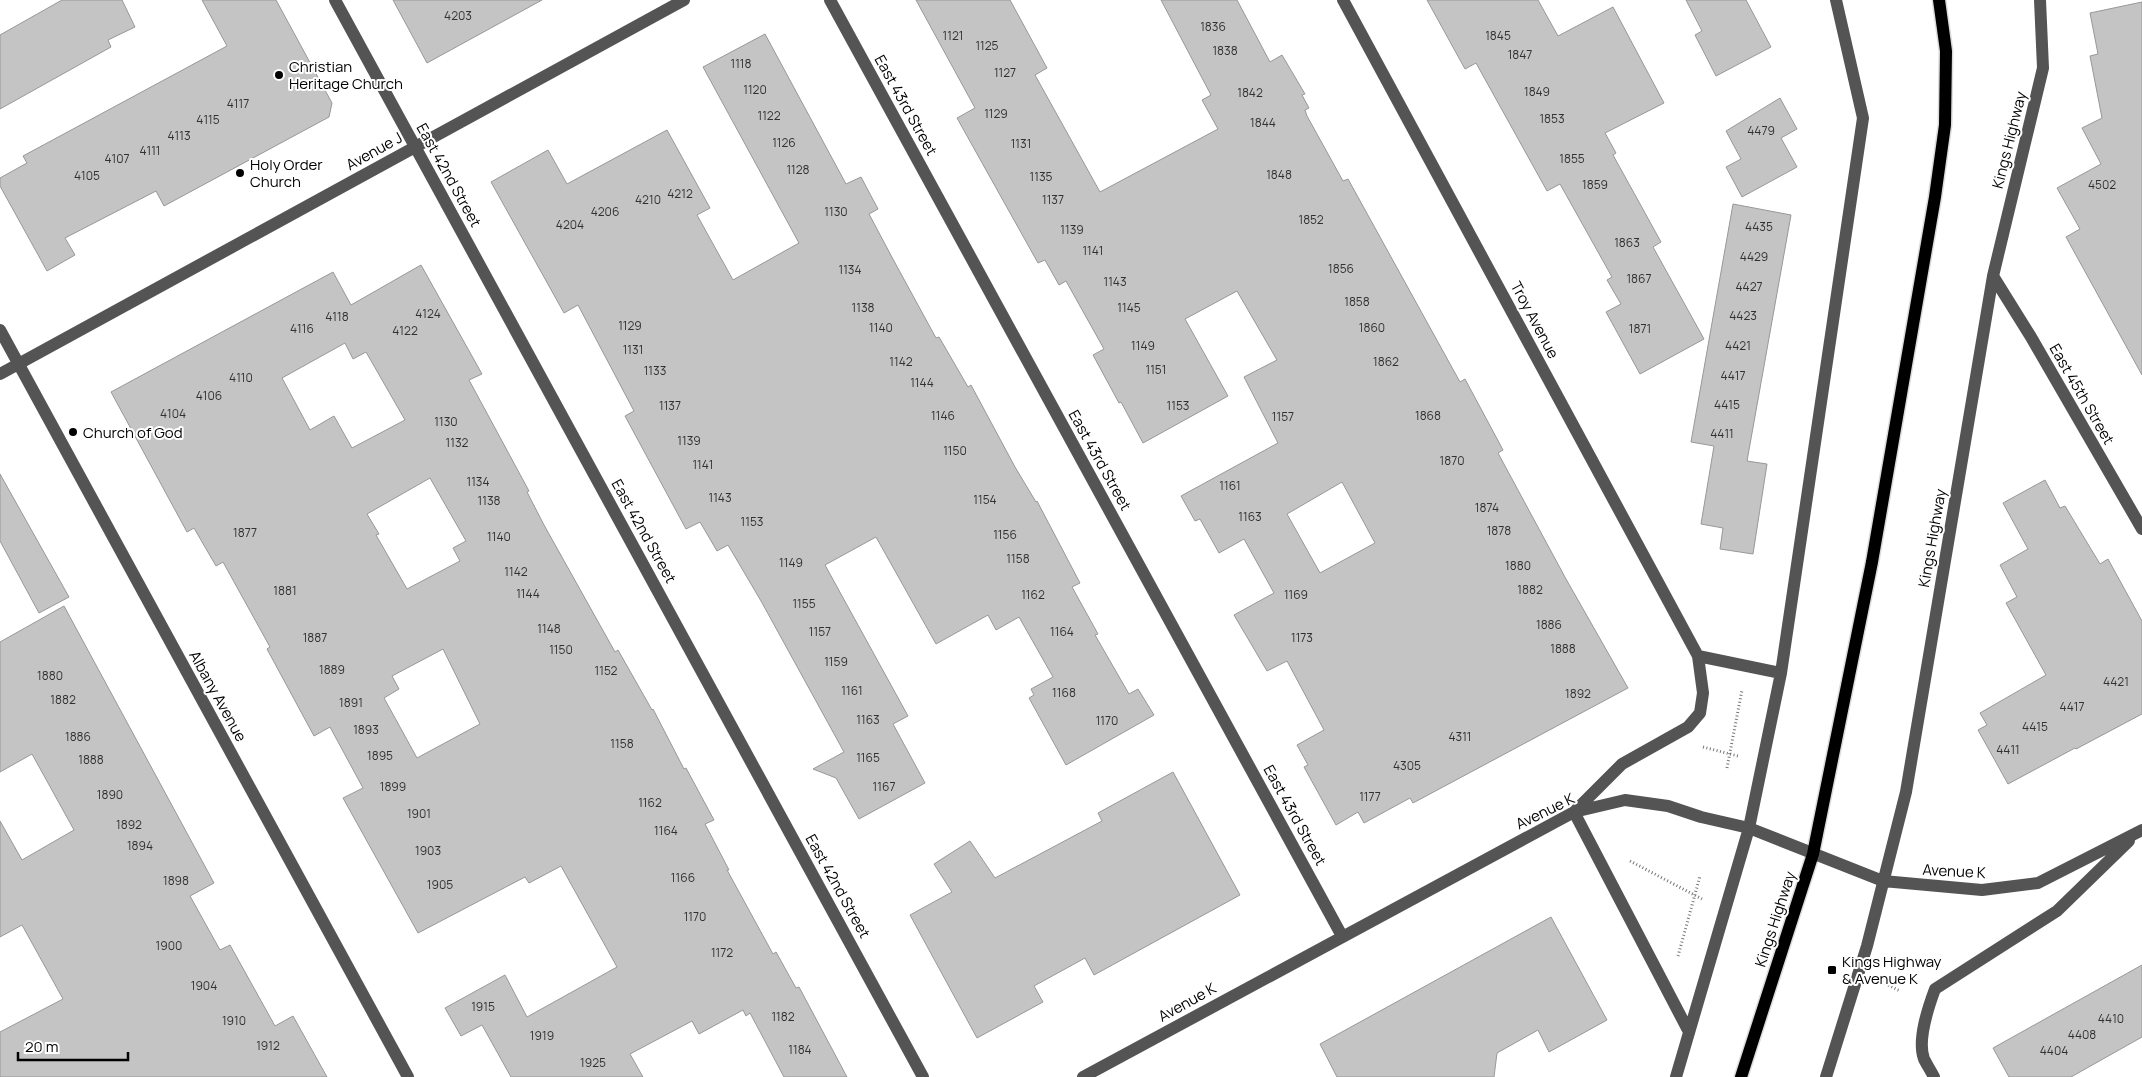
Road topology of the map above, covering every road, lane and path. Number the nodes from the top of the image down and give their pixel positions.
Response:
1 (335, 0) edge
2 (684, 0) edge
3 (830, 0) edge
4 (1343, 0) edge
5 (1836, 0) edge
6 (1939, 0) edge
7 (2040, 0) edge
8 (415, 147) junction
9 (1993, 276) junction
10 (0, 330) edge
11 (18, 364) junction
12 (0, 374) edge
13 (2142, 528) edge
14 (1698, 656) junction
15 (1781, 673) junction
16 (1743, 684) dead end
17 (1702, 746) dead end
18 (1730, 754) junction
19 (1741, 757) dead end
20 (1726, 768) dead end
21 (1574, 812) junction
22 (1749, 828) junction
23 (2140, 831) edge
24 (1813, 854) junction
25 (1629, 861) dead end
26 (1700, 876) dead end
27 (1883, 881) junction
28 (1694, 896) junction
29 (1342, 936) junction
30 (1676, 963) dead end
31 (1882, 982) dead end
32 (1900, 991) dead end
33 (1689, 1032) junction
34 (408, 1077) edge
35 (923, 1077) edge
36 (1083, 1077) edge
37 (1676, 1077) edge
38 (1741, 1077) edge
39 (1826, 1077) edge
40 (1934, 1077) edge

1 - 8 street, East 42nd Street
2 - 8 street, Avenue J
3 - 29 street, East 43rd Street
4 - 14 street, Troy Avenue
5 - 15 street
6 - 24 main road, Kings Highway
7 - 9 street, Kings Highway
8 - 11 street, Avenue J
8 - 35 street, East 42nd Street
9 - 13 street, East 45th Street
9 - 27 street, Kings Highway
10 - 11 street, Albany Avenue
11 - 12 street, Avenue J
11 - 34 street, Albany Avenue
14 - 15 street
14 - 21 street
15 - 22 street
16 - 18 path
17 - 18 path
18 - 19 path
18 - 20 path
21 - 22 street, Avenue K
21 - 29 street, Avenue K
21 - 33 street
22 - 24 street, Avenue K
22 - 33 street
23 - 27 street, Avenue K
23 - 40 street
24 - 27 street, Avenue K
24 - 38 main road, Kings Highway
25 - 28 path
26 - 28 path
27 - 39 street, Kings Highway
28 - 30 path
29 - 36 street, Avenue K
31 - 32 path
33 - 37 street

